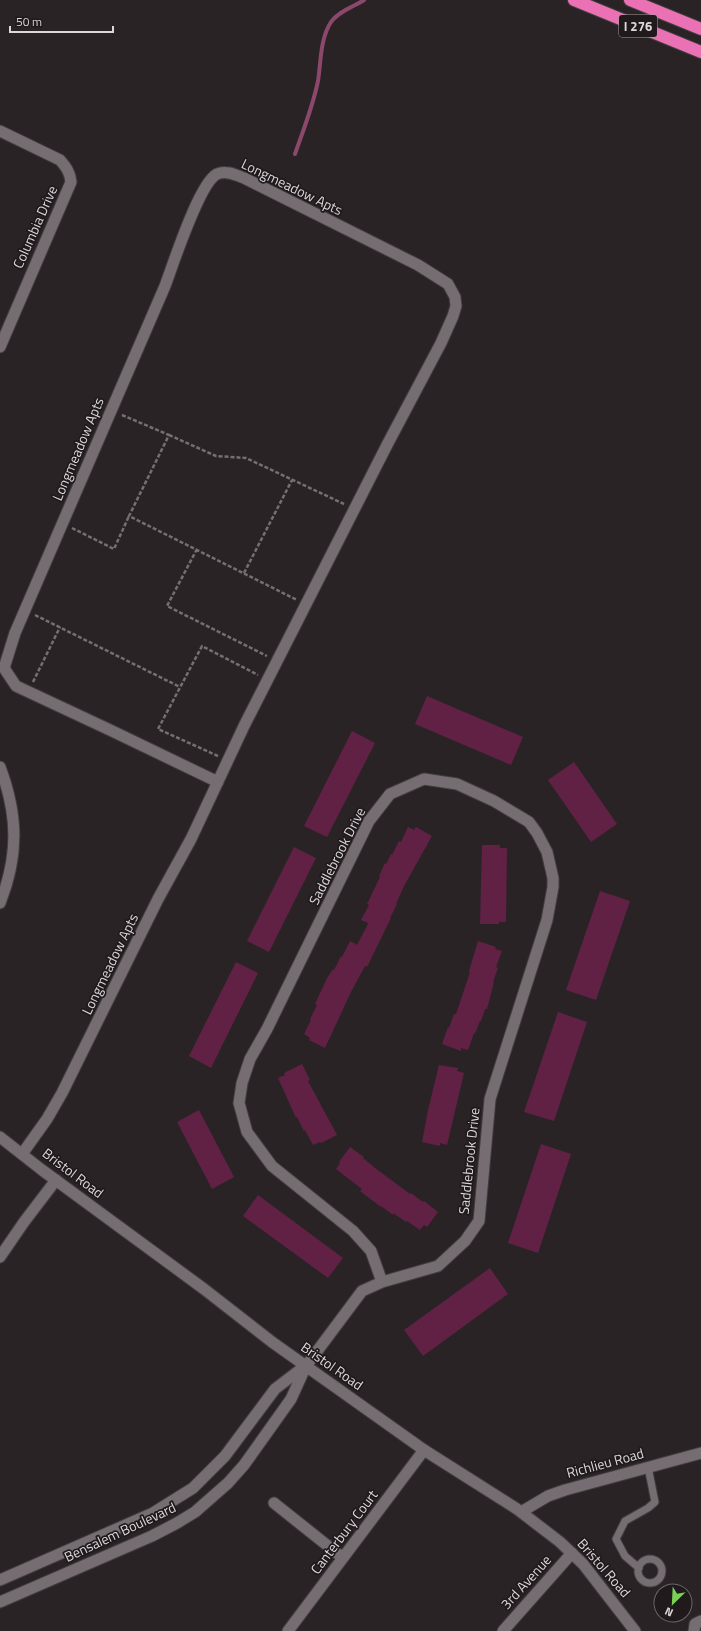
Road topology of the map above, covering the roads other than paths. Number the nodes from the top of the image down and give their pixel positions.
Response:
1 (574, 0) edge
2 (630, 0) edge
3 (701, 29) edge
4 (701, 52) edge
5 (0, 130) edge
6 (0, 347) edge
7 (0, 767) edge
8 (218, 782) junction
9 (0, 902) edge
10 (0, 1137) edge
11 (22, 1154) junction
12 (56, 1180) junction
13 (0, 1257) edge
14 (382, 1282) junction
15 (306, 1366) junction
16 (424, 1450) junction
17 (701, 1453) edge
18 (648, 1467) junction
19 (274, 1503) dead end
20 (521, 1512) junction
21 (572, 1553) junction
22 (343, 1558) junction
23 (638, 1568) dead end
24 (0, 1580) edge
25 (0, 1602) edge
26 (701, 1621) edge
27 (288, 1631) edge
28 (503, 1631) edge
29 (635, 1631) edge
30 (694, 1631) edge

1 - 4 highway, I 276
2 - 3 highway, I 276
5 - 6 street, Columbia Drive
7 - 9 street
8 - 8 street, Longmeadow Apts
8 - 11 street, Longmeadow Apts
10 - 11 street, Bristol Road
11 - 12 street, Bristol Road
12 - 13 street
12 - 15 street, Bristol Road
14 - 14 street, Saddlebrook Drive
14 - 15 street, Saddlebrook Drive
15 - 16 street, Bristol Road
15 - 24 street, Bensalem Boulevard
15 - 25 street, Bensalem Boulevard
16 - 20 street, Bristol Road
16 - 22 street, Canterbury Court
17 - 18 street, Richlieu Road
18 - 20 street, Richlieu Road
18 - 23 lane
19 - 22 street
20 - 21 street, Bristol Road
21 - 28 street, 3rd Avenue
21 - 29 street, Bristol Road
22 - 27 street, Canterbury Court
26 - 30 street

